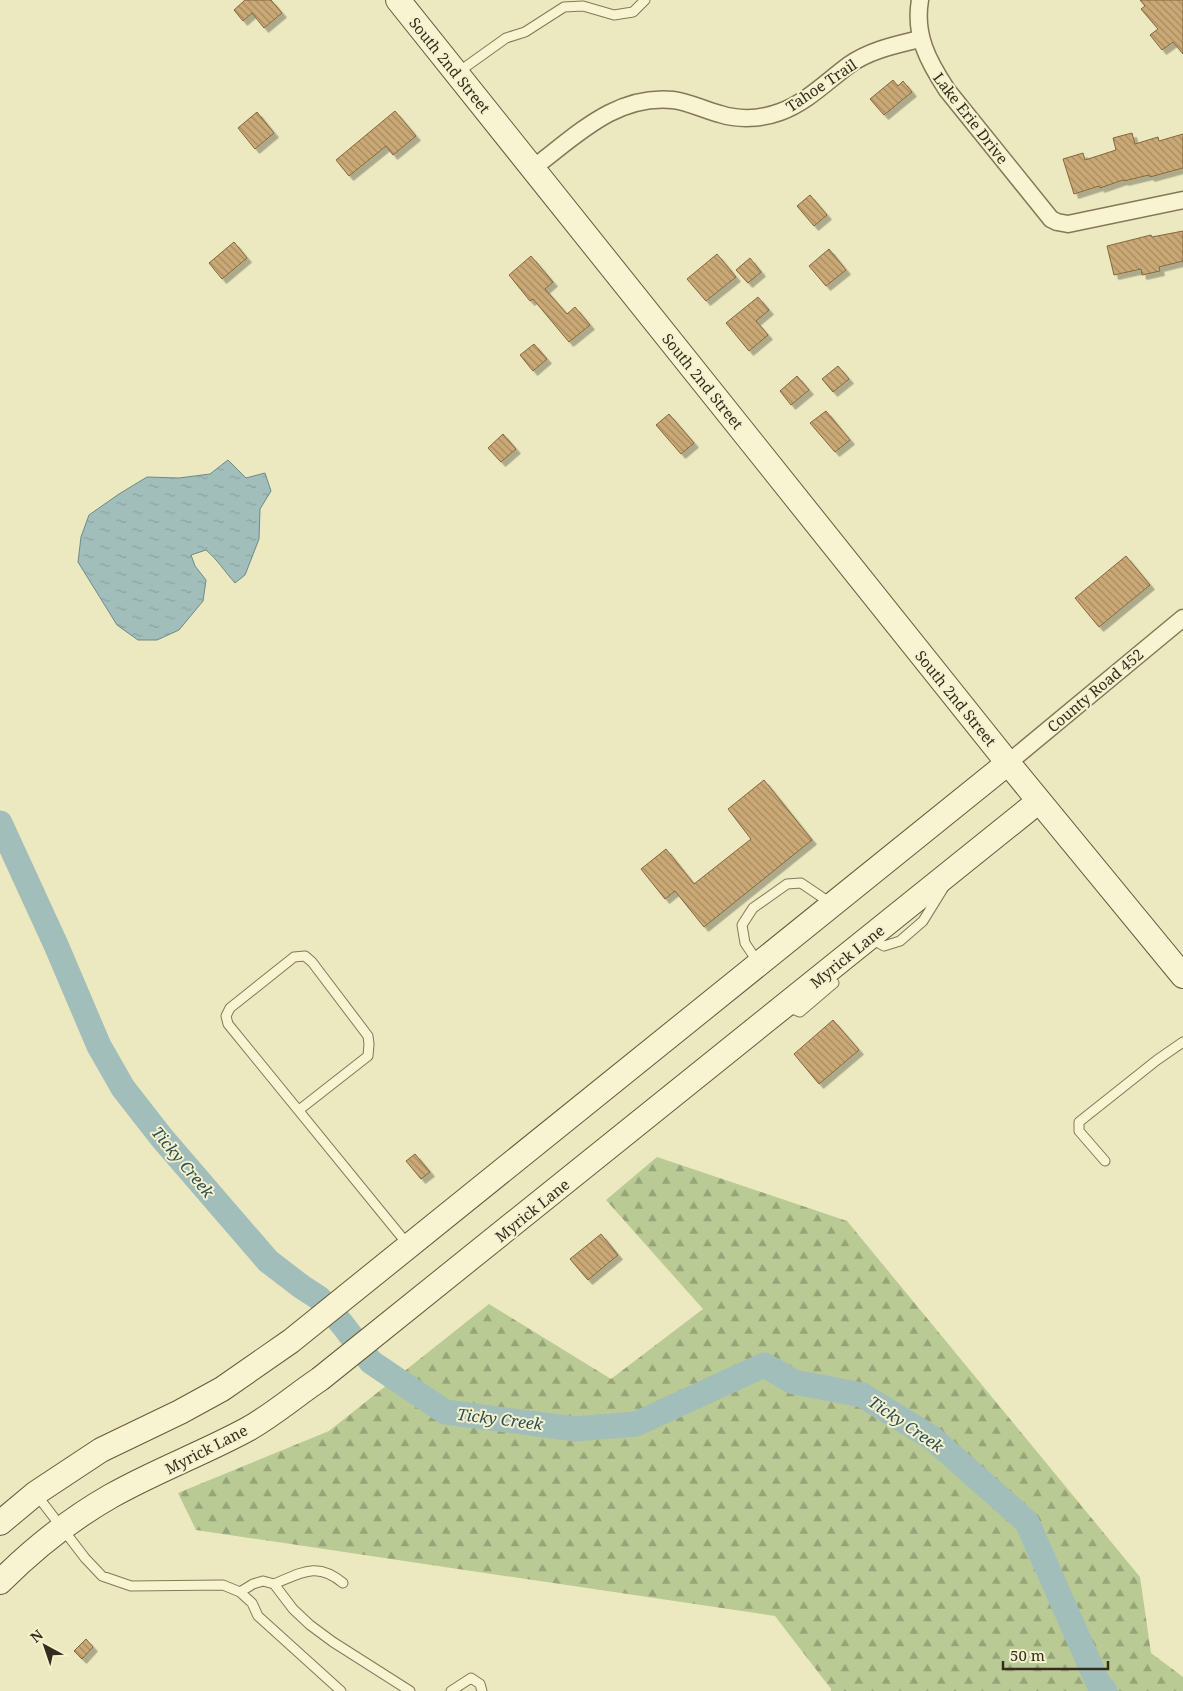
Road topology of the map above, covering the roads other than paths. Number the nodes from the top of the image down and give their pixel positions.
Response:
1 (398, 0) edge
2 (645, 0) edge
3 (920, 0) edge
4 (920, 39) junction
5 (457, 73) junction
6 (533, 168) junction
7 (1183, 200) edge
8 (1183, 618) edge
9 (1008, 763) junction
10 (1039, 801) junction
11 (833, 904) junction
12 (759, 965) junction
13 (1183, 976) edge
14 (834, 983) dead end
15 (788, 1003) junction
16 (1183, 1042) edge
17 (298, 1110) junction
18 (1105, 1161) dead end
19 (409, 1246) junction
20 (36, 1494) junction
21 (0, 1523) edge
22 (62, 1526) junction
23 (0, 1582) edge
24 (343, 1583) dead end
25 (274, 1584) junction
26 (240, 1592) junction
27 (341, 1691) edge
28 (410, 1691) edge
29 (451, 1691) edge
30 (482, 1691) edge

1 - 5 street, South 2nd Street
2 - 5 lane
3 - 4 street, Lake Erie Drive
4 - 6 street, Tahoe Trail
4 - 7 street, Lake Erie Drive
5 - 6 street, South 2nd Street
6 - 9 street, South 2nd Street
8 - 9 street, County Road 452
9 - 10 street, South 2nd Street
9 - 11 street
10 - 13 street, South 2nd Street
10 - 15 street, Myrick Lane
11 - 12 street
11 - 12 lane
12 - 19 street
14 - 15 lane
15 - 22 street, Myrick Lane
16 - 18 lane
17 - 17 lane
17 - 19 lane
19 - 20 street
20 - 21 street
20 - 22 lane
22 - 23 street, Myrick Lane
22 - 26 lane
24 - 25 lane
25 - 26 lane
25 - 28 lane
26 - 27 lane
29 - 30 lane

